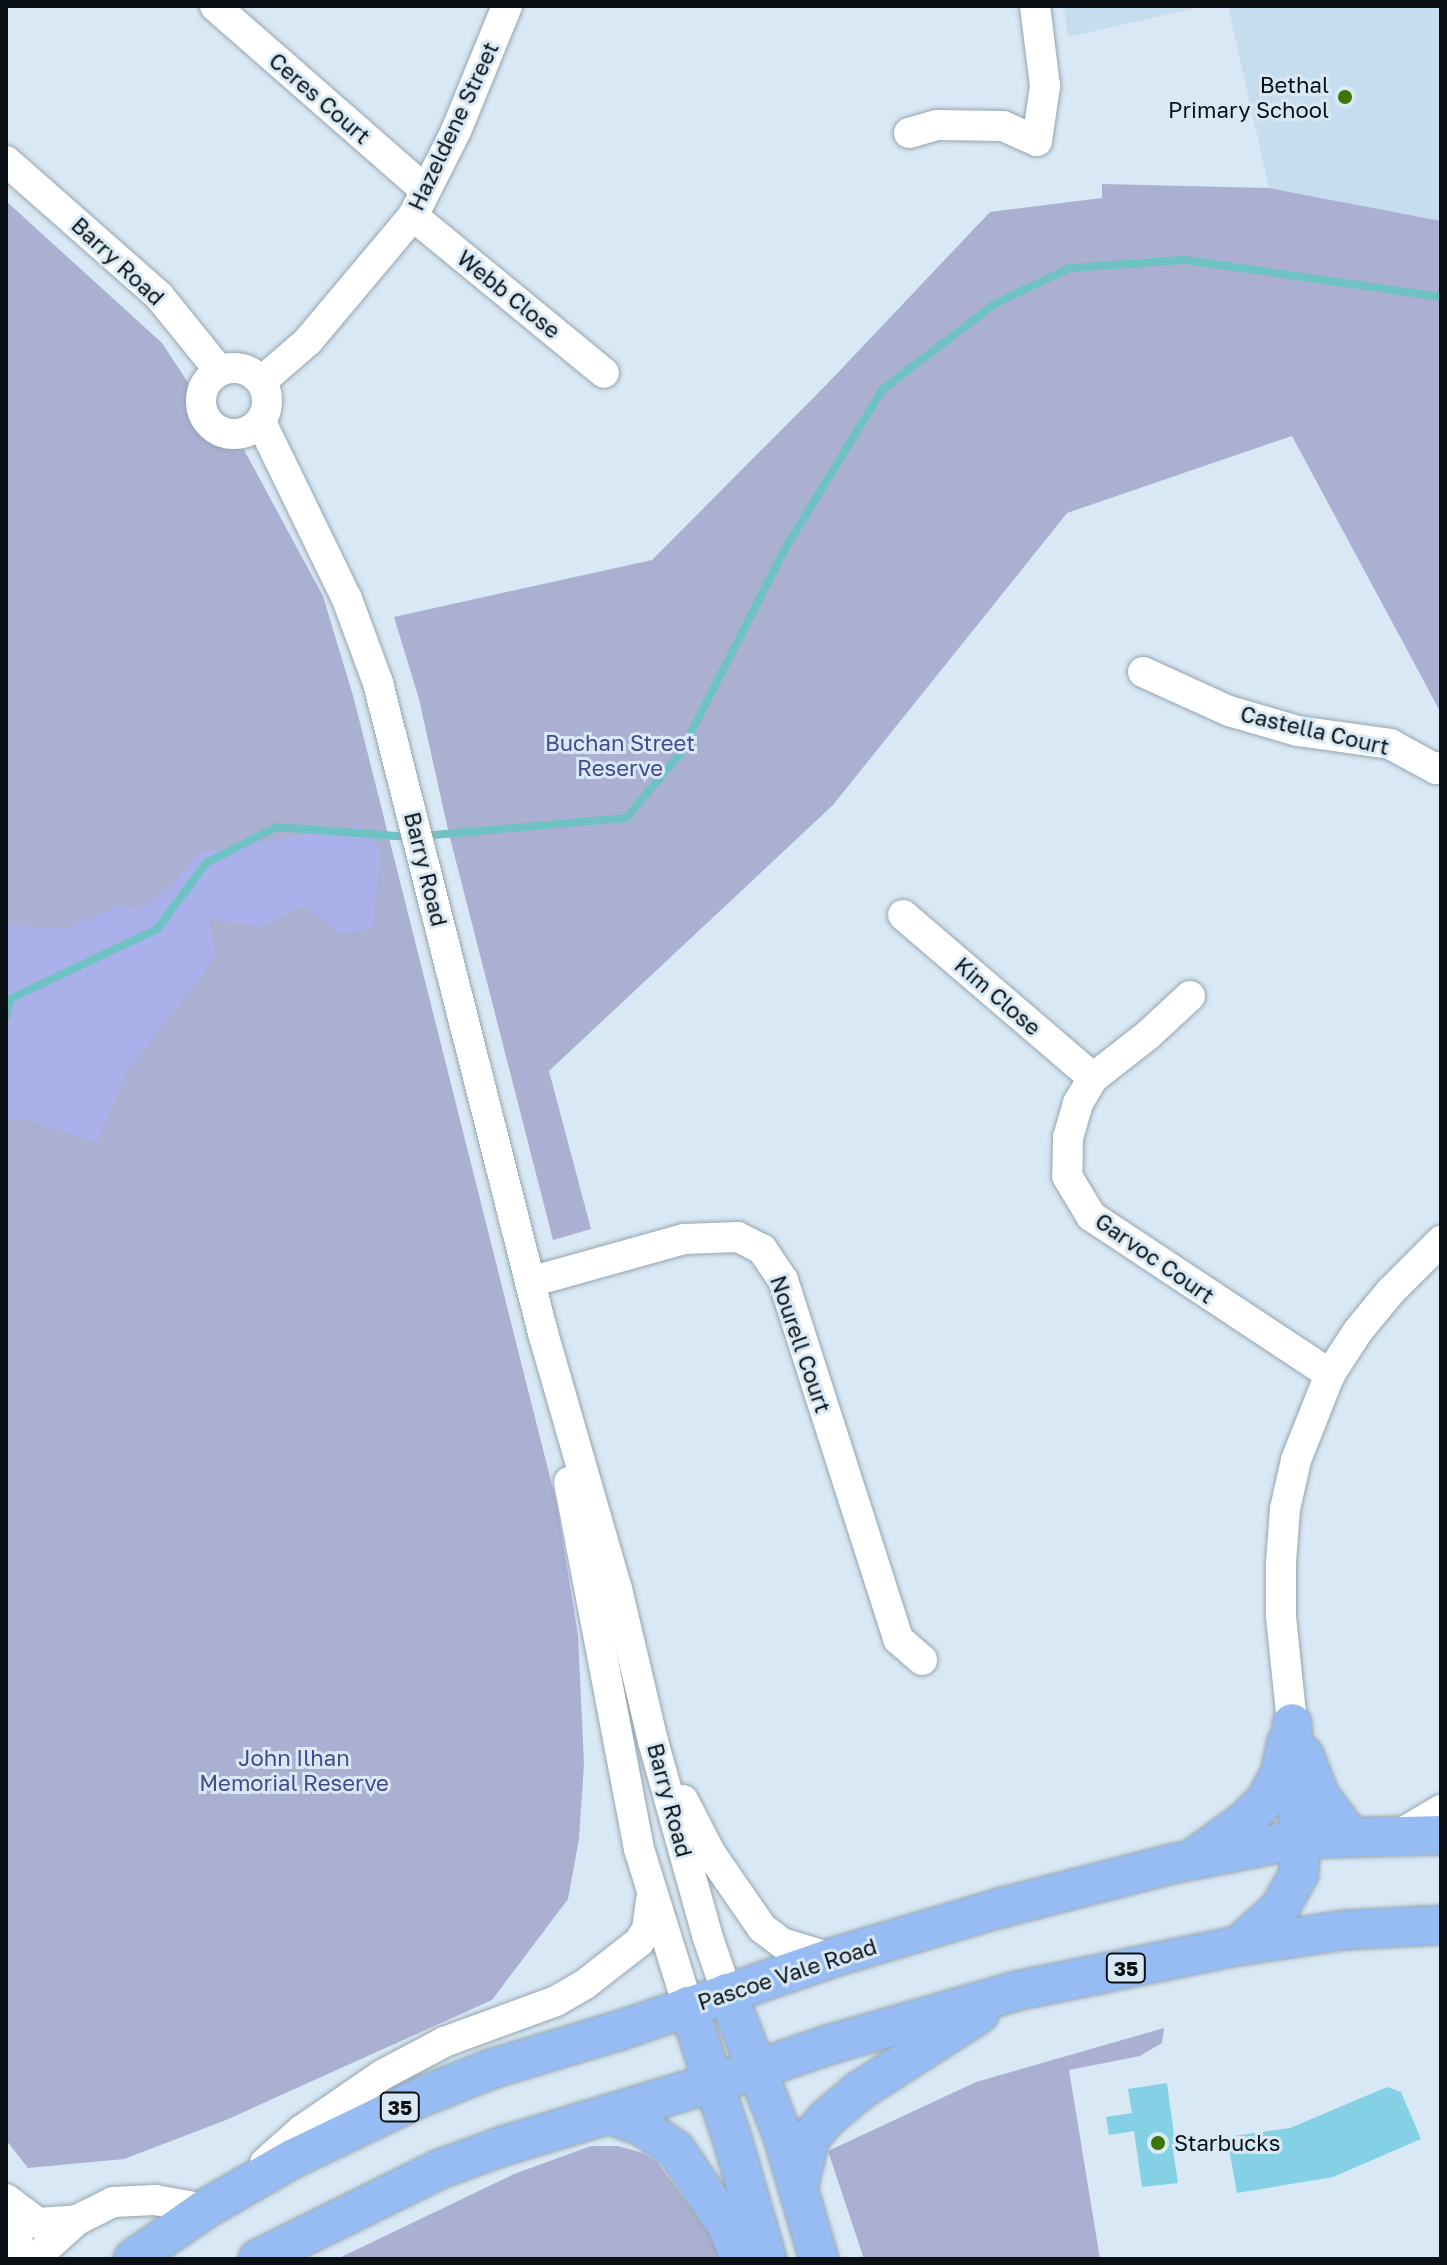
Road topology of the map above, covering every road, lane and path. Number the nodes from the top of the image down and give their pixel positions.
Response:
1 (215, 6) edge
2 (507, 6) edge
3 (1035, 6) edge
4 (909, 133) dead end
5 (6, 161) edge
6 (419, 203) junction
7 (219, 370) junction
8 (604, 373) dead end
9 (262, 381) junction
10 (261, 422) junction
11 (1143, 672) dead end
12 (1441, 767) edge
13 (903, 915) dead end
14 (1190, 996) dead end
15 (1093, 1078) junction
16 (1441, 1241) edge
17 (530, 1282) junction
18 (543, 1333) junction
19 (1330, 1374) junction
20 (922, 1660) dead end
21 (1292, 1723) junction
22 (653, 1741) junction
23 (1441, 1810) edge
24 (1349, 1835) junction
25 (1399, 1835) junction
26 (1441, 1835) edge
27 (1300, 1839) junction
28 (1189, 1861) junction
29 (652, 1898) junction
30 (1441, 1925) edge
31 (1238, 1946) junction
32 (831, 1958) junction
33 (1016, 1991) junction
34 (727, 1993) junction
35 (688, 2006) junction
36 (755, 2070) junction
37 (714, 2082) junction
38 (608, 2114) junction
39 (799, 2185) junction
40 (6, 2199) edge
41 (218, 2202) junction
42 (6, 2213) edge
43 (77, 2220) junction
44 (15, 2259) edge
45 (34, 2259) edge
46 (133, 2259) edge
47 (258, 2259) edge
48 (741, 2259) edge
49 (767, 2259) edge
50 (819, 2259) edge

1 - 6 street, Ceres Court
2 - 6 street, Hazeldene Street
3 - 4 street
5 - 7 street, Barry Road
6 - 8 street, Webb Close
6 - 9 street, Hazeldene Street
7 - 9 street
7 - 10 street
9 - 10 street
10 - 17 street, Barry Road
11 - 12 street, Castella Court
13 - 15 street, Kim Close
14 - 15 street, Garvoc Court
15 - 19 street, Garvoc Court
16 - 19 street
17 - 18 street, Barry Road
17 - 20 street, Nourell Court
18 - 22 street, Barry Road
18 - 29 street, Barry Road
19 - 21 street
21 - 24 main road
21 - 27 main road
21 - 28 main road
22 - 32 street
22 - 34 street, Barry Road
23 - 25 street
24 - 25 main road, Pascoe Vale Road / 35
24 - 27 main road, Pascoe Vale Road / 35
25 - 26 main road, Pascoe Vale Road / 35
27 - 28 main road, Pascoe Vale Road / 35
27 - 31 main road
28 - 32 main road, Pascoe Vale Road / 35
29 - 35 street, Barry Road
29 - 41 street
30 - 31 main road, 35
31 - 33 main road, 35
32 - 34 main road, Pascoe Vale Road / 35
33 - 36 main road, 35
33 - 39 main road
34 - 35 main road, Pascoe Vale Road / 35
34 - 36 main road, Barry Road
35 - 37 main road, Barry Road
35 - 41 main road, Pascoe Vale Road / 35
36 - 37 main road, 35
36 - 39 main road, Barry Road
37 - 38 main road, 35
37 - 49 main road, Barry Road
38 - 47 main road, 35
38 - 48 main road
39 - 50 main road, Barry Road
40 - 43 street
41 - 43 street
41 - 46 main road, Pascoe Vale Road / 35
42 - 44 street
43 - 45 street

